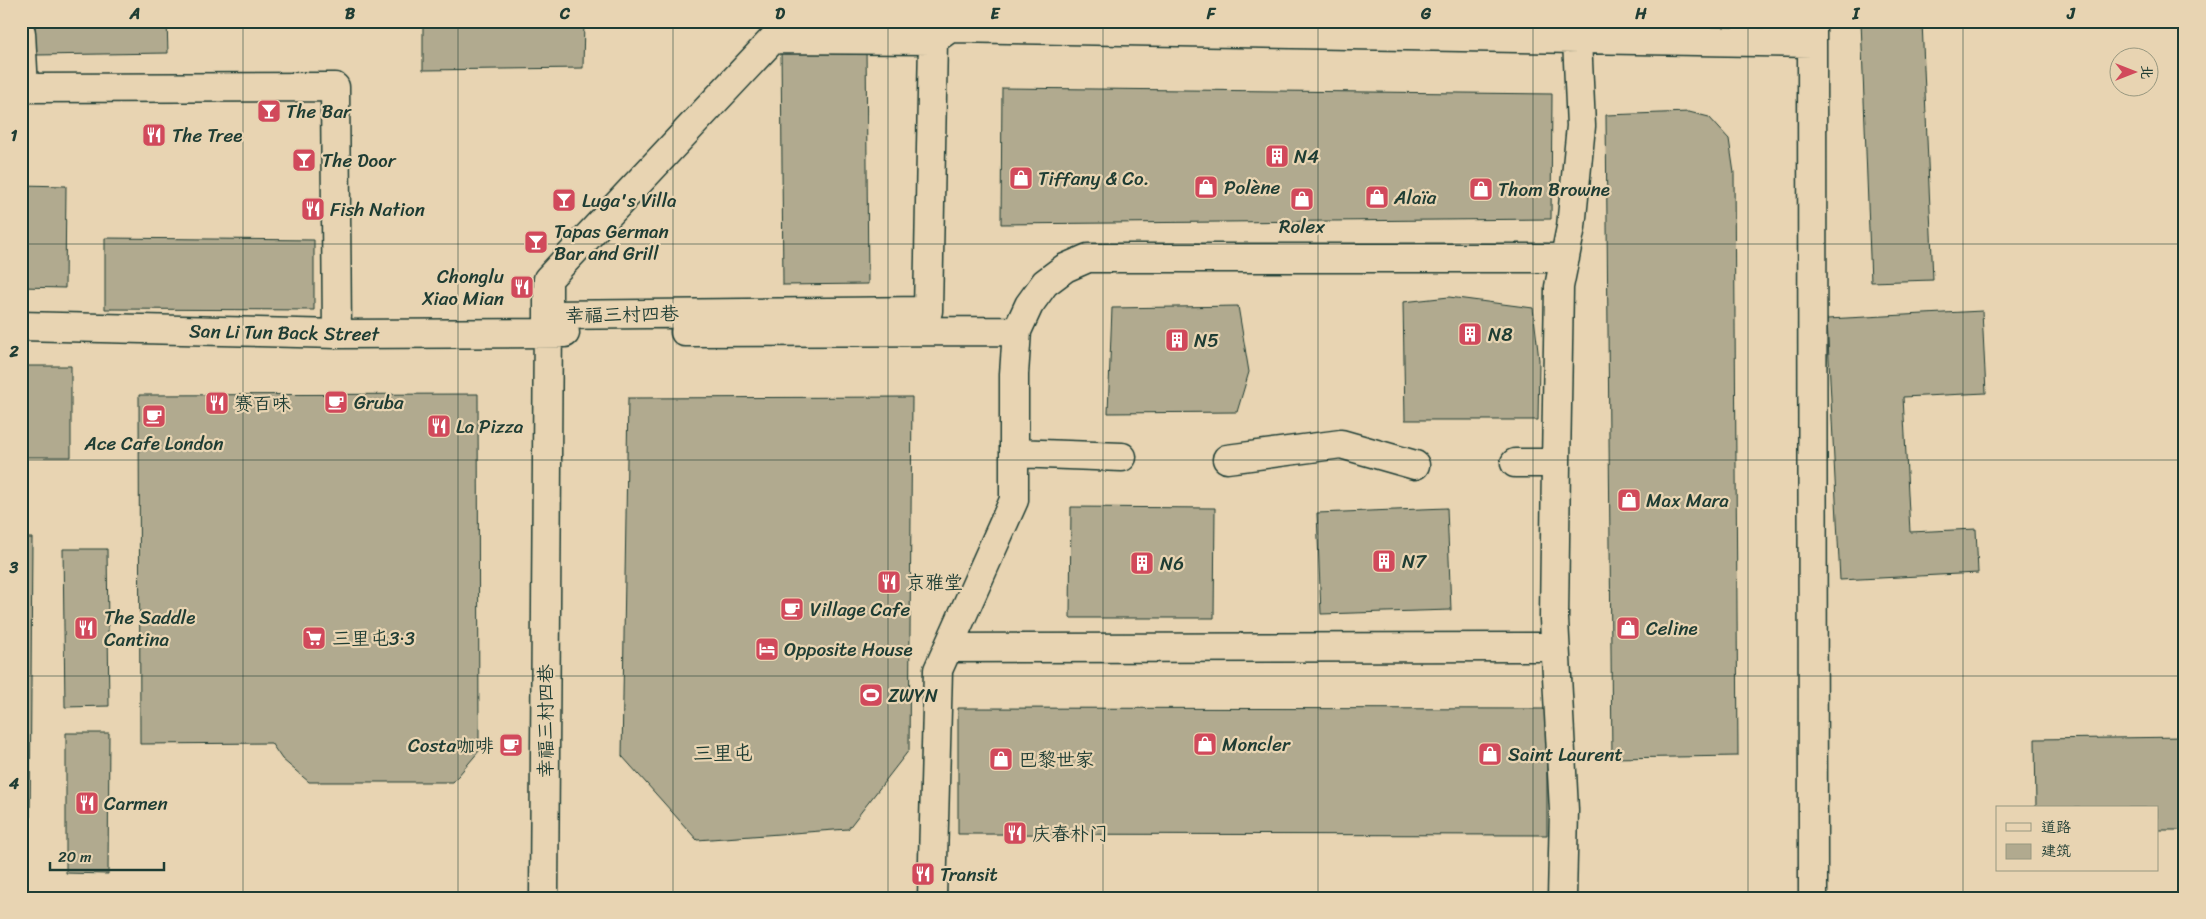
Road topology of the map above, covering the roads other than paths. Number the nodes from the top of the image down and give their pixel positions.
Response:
1 (945, 30) edge
2 (1811, 32) edge
3 (21, 34) edge
4 (1577, 40) junction
5 (1565, 258) junction
6 (547, 324) junction
7 (21, 326) edge
8 (1017, 331) junction
9 (946, 332) junction
10 (337, 334) junction
11 (1014, 453) junction
12 (1122, 457) dead end
13 (1227, 459) dead end
14 (1515, 463) dead end
15 (1556, 463) junction
16 (1415, 465) dead end
17 (1555, 647) junction
18 (948, 648) junction
19 (544, 898) edge
20 (932, 898) edge
21 (1562, 898) edge
22 (1813, 898) edge

1 - 4 street
1 - 6 street
1 - 6 street, 幸福三村四巷
1 - 9 street
2 - 4 street
2 - 22 street
3 - 10 street
4 - 5 street
5 - 8 street
5 - 15 street
6 - 9 street
6 - 10 street, San Li Tun Back Street
6 - 19 street, 幸福三村四巷
7 - 10 street, San Li Tun Back Street
8 - 9 street
8 - 11 street
11 - 12 street
11 - 18 street
13 - 16 street
14 - 15 street
15 - 17 street
17 - 18 street
17 - 21 street
18 - 20 street

